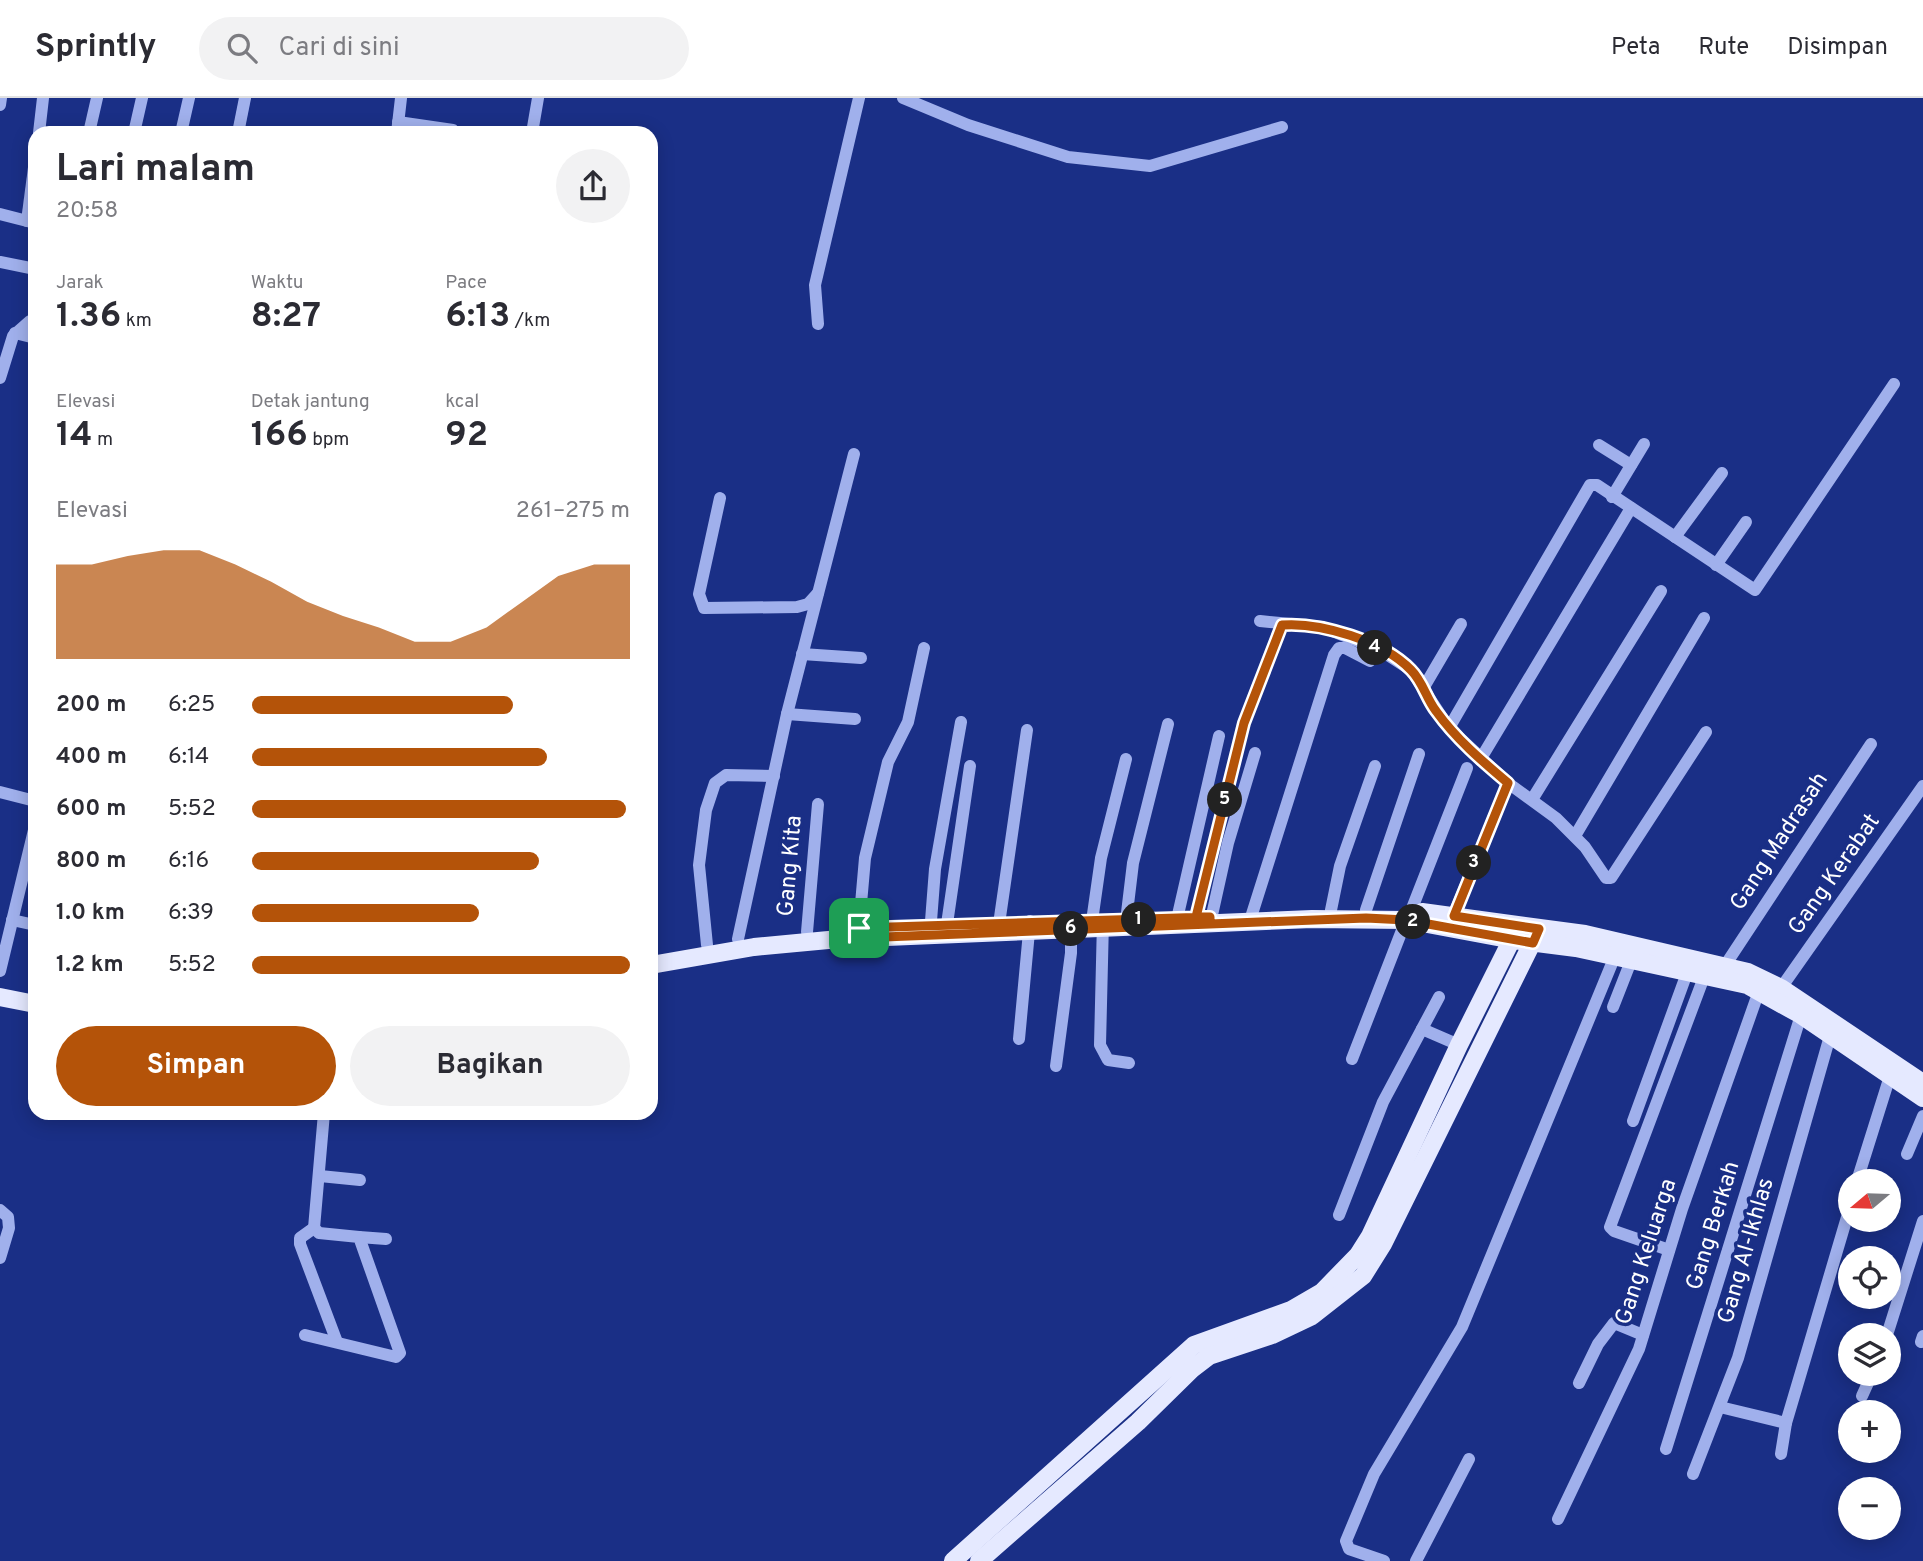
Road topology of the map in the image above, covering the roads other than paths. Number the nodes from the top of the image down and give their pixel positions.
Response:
1 (1, 98) edge
2 (43, 98) edge
3 (97, 98) edge
4 (142, 98) edge
5 (189, 98) edge
6 (245, 98) edge
7 (401, 98) edge
8 (538, 98) edge
9 (859, 98) edge
10 (903, 98) edge
11 (0, 105) edge
12 (40, 126) edge
13 (91, 126) edge
14 (136, 126) edge
15 (183, 126) edge
16 (239, 126) edge
17 (398, 126) edge
18 (532, 126) edge
19 (1282, 128) dead end
20 (0, 215) edge
21 (28, 221) edge
22 (0, 262) edge
23 (28, 268) edge
24 (28, 323) edge
25 (818, 324) dead end
26 (15, 333) junction
27 (28, 336) edge
28 (0, 378) edge
29 (1894, 384) dead end
30 (1644, 444) dead end
31 (1599, 445) dead end
32 (854, 454) dead end
33 (1631, 465) junction
34 (1722, 473) dead end
35 (1612, 497) junction
36 (720, 498) dead end
37 (1631, 508) junction
38 (1746, 522) dead end
39 (1675, 537) junction
40 (1716, 565) junction
41 (1661, 591) dead end
42 (818, 593) junction
43 (1704, 618) dead end
44 (1260, 621) dead end
45 (1461, 624) dead end
46 (1282, 625) junction
47 (924, 648) dead end
48 (802, 654) junction
49 (861, 658) dead end
50 (1370, 661) dead end
51 (1424, 687) junction
52 (787, 714) junction
53 (855, 719) dead end
54 (961, 722) dead end
55 (1168, 724) dead end
56 (1449, 729) junction
57 (1027, 730) dead end
58 (1706, 732) dead end
59 (1219, 737) dead end
60 (1871, 744) dead end
61 (1255, 753) dead end
62 (1419, 754) dead end
63 (1126, 759) dead end
64 (1480, 760) junction
65 (970, 766) dead end
66 (1375, 766) dead end
67 (1467, 768) dead end
68 (774, 776) junction
69 (1505, 786) junction
70 (1923, 786) edge
71 (0, 792) edge
72 (28, 799) edge
73 (1533, 799) junction
74 (818, 804) dead end
75 (1575, 836) junction
76 (28, 855) edge
77 (1331, 910) junction
78 (1366, 910) junction
79 (1252, 914) junction
80 (1408, 916) junction
81 (1177, 919) junction
82 (1205, 919) junction
83 (12, 920) junction
84 (1126, 921) junction
85 (1451, 922) junction
86 (28, 923) edge
87 (1099, 923) junction
88 (1029, 925) junction
89 (999, 926) junction
90 (936, 927) junction
91 (1071, 929) junction
92 (807, 932) junction
93 (859, 933) junction
94 (1516, 934) junction
95 (1536, 936) junction
96 (738, 939) junction
97 (707, 945) junction
98 (686, 954) junction
99 (658, 956) edge
100 (1623, 958) junction
101 (658, 963) edge
102 (1726, 964) junction
103 (0, 971) edge
104 (1696, 975) junction
105 (1781, 988) junction
106 (1759, 991) junction
107 (0, 997) edge
108 (1439, 997) dead end
109 (28, 1003) edge
110 (1613, 1007) dead end
111 (1801, 1016) junction
112 (1422, 1029) junction
113 (1830, 1036) junction
114 (1019, 1040) dead end
115 (1459, 1045) junction
116 (1352, 1059) dead end
117 (1129, 1063) dead end
118 (1056, 1066) dead end
119 (1890, 1076) junction
120 (1923, 1083) edge
121 (1923, 1098) edge
122 (1923, 1116) edge
123 (324, 1120) edge
124 (1633, 1121) dead end
125 (1908, 1154) dead end
126 (1861, 1169) edge
127 (320, 1176) junction
128 (360, 1180) dead end
129 (0, 1210) edge
130 (1339, 1215) dead end
131 (1923, 1221) edge
132 (314, 1228) junction
133 (1843, 1232) edge
134 (359, 1237) junction
135 (386, 1239) dead end
136 (1669, 1250) junction
137 (0, 1258) edge
138 (323, 1304) junction
139 (1891, 1323) edge
140 (305, 1335) dead end
141 (1643, 1335) junction
142 (323, 1339) junction
143 (337, 1342) junction
144 (1578, 1383) dead end
145 (1866, 1386) edge
146 (1862, 1396) dead end
147 (1720, 1407) junction
148 (1786, 1423) junction
149 (1666, 1449) dead end
150 (1781, 1454) dead end
151 (1469, 1459) dead end
152 (1693, 1474) dead end
153 (1558, 1519) dead end
154 (954, 1561) edge
155 (979, 1561) edge
156 (1384, 1561) edge
157 (1416, 1561) edge

1 - 11 street
2 - 12 street
3 - 13 street
4 - 14 street
5 - 15 street
6 - 16 street
7 - 17 street
8 - 18 street
9 - 25 street
10 - 19 street
20 - 21 street
22 - 23 street
24 - 26 street
26 - 27 street
26 - 28 street
29 - 40 street
30 - 33 street
31 - 33 street
32 - 42 street
33 - 35 street
34 - 39 street
35 - 37 street
35 - 56 street
36 - 42 street
37 - 39 street
37 - 64 street
38 - 40 street
39 - 40 street
41 - 73 street
42 - 48 street
43 - 75 street
44 - 46 street
45 - 51 street
46 - 51 street
46 - 82 street
47 - 93 street
48 - 49 street
48 - 52 street
50 - 79 street
51 - 56 street
52 - 53 street
52 - 68 street
54 - 90 street
55 - 84 street
56 - 64 street
57 - 89 street
58 - 75 street
59 - 81 street
60 - 102 street, Gang Madrasah
61 - 82 street
62 - 78 street
63 - 87 street
64 - 69 street
65 - 90 street
66 - 77 street
67 - 80 street
68 - 96 street
68 - 97 street
69 - 73 street
69 - 85 street
70 - 105 street, Gang Kerabat
71 - 72 street
73 - 75 street
74 - 92 street, Gang Kita
76 - 83 street
77 - 78 main road
77 - 79 main road
78 - 80 main road
79 - 82 main road
80 - 82 main road
80 - 85 main road
80 - 116 street
81 - 82 main road
81 - 84 main road
82 - 87 main road
83 - 86 street
83 - 103 street
84 - 87 main road
85 - 94 main road
87 - 88 main road
87 - 91 main road
87 - 117 street
88 - 89 main road
88 - 91 main road
88 - 114 street
89 - 90 main road
90 - 93 main road
91 - 118 street
92 - 93 main road
92 - 96 main road
93 - 98 main road
94 - 95 main road
94 - 115 main road
95 - 100 main road
95 - 102 main road
95 - 155 main road
96 - 97 main road
97 - 98 main road
98 - 99 main road
98 - 101 main road
100 - 104 main road
100 - 110 street
100 - 156 street
102 - 105 main road
104 - 106 main road
104 - 124 street
104 - 136 street
105 - 120 main road
106 - 111 main road
106 - 136 street, Gang Keluarga
107 - 109 main road
108 - 112 street
111 - 113 main road
111 - 149 street, Gang Berkah
112 - 115 street
112 - 130 street
113 - 119 main road
113 - 147 street, Gang Al-Ikhlas
115 - 154 main road
119 - 121 main road
119 - 126 street
122 - 125 street
123 - 127 street
127 - 128 street
127 - 132 street
129 - 137 street
131 - 139 street
132 - 134 street
132 - 138 street
133 - 148 street
134 - 135 street
134 - 143 street
136 - 141 street, Gang Keluarga
138 - 142 street
138 - 143 street
140 - 142 street
141 - 144 street
141 - 153 street, Gang Keluarga
142 - 143 street
145 - 146 street
147 - 148 street
147 - 152 street, Gang Al-Ikhlas
148 - 150 street
151 - 157 street

